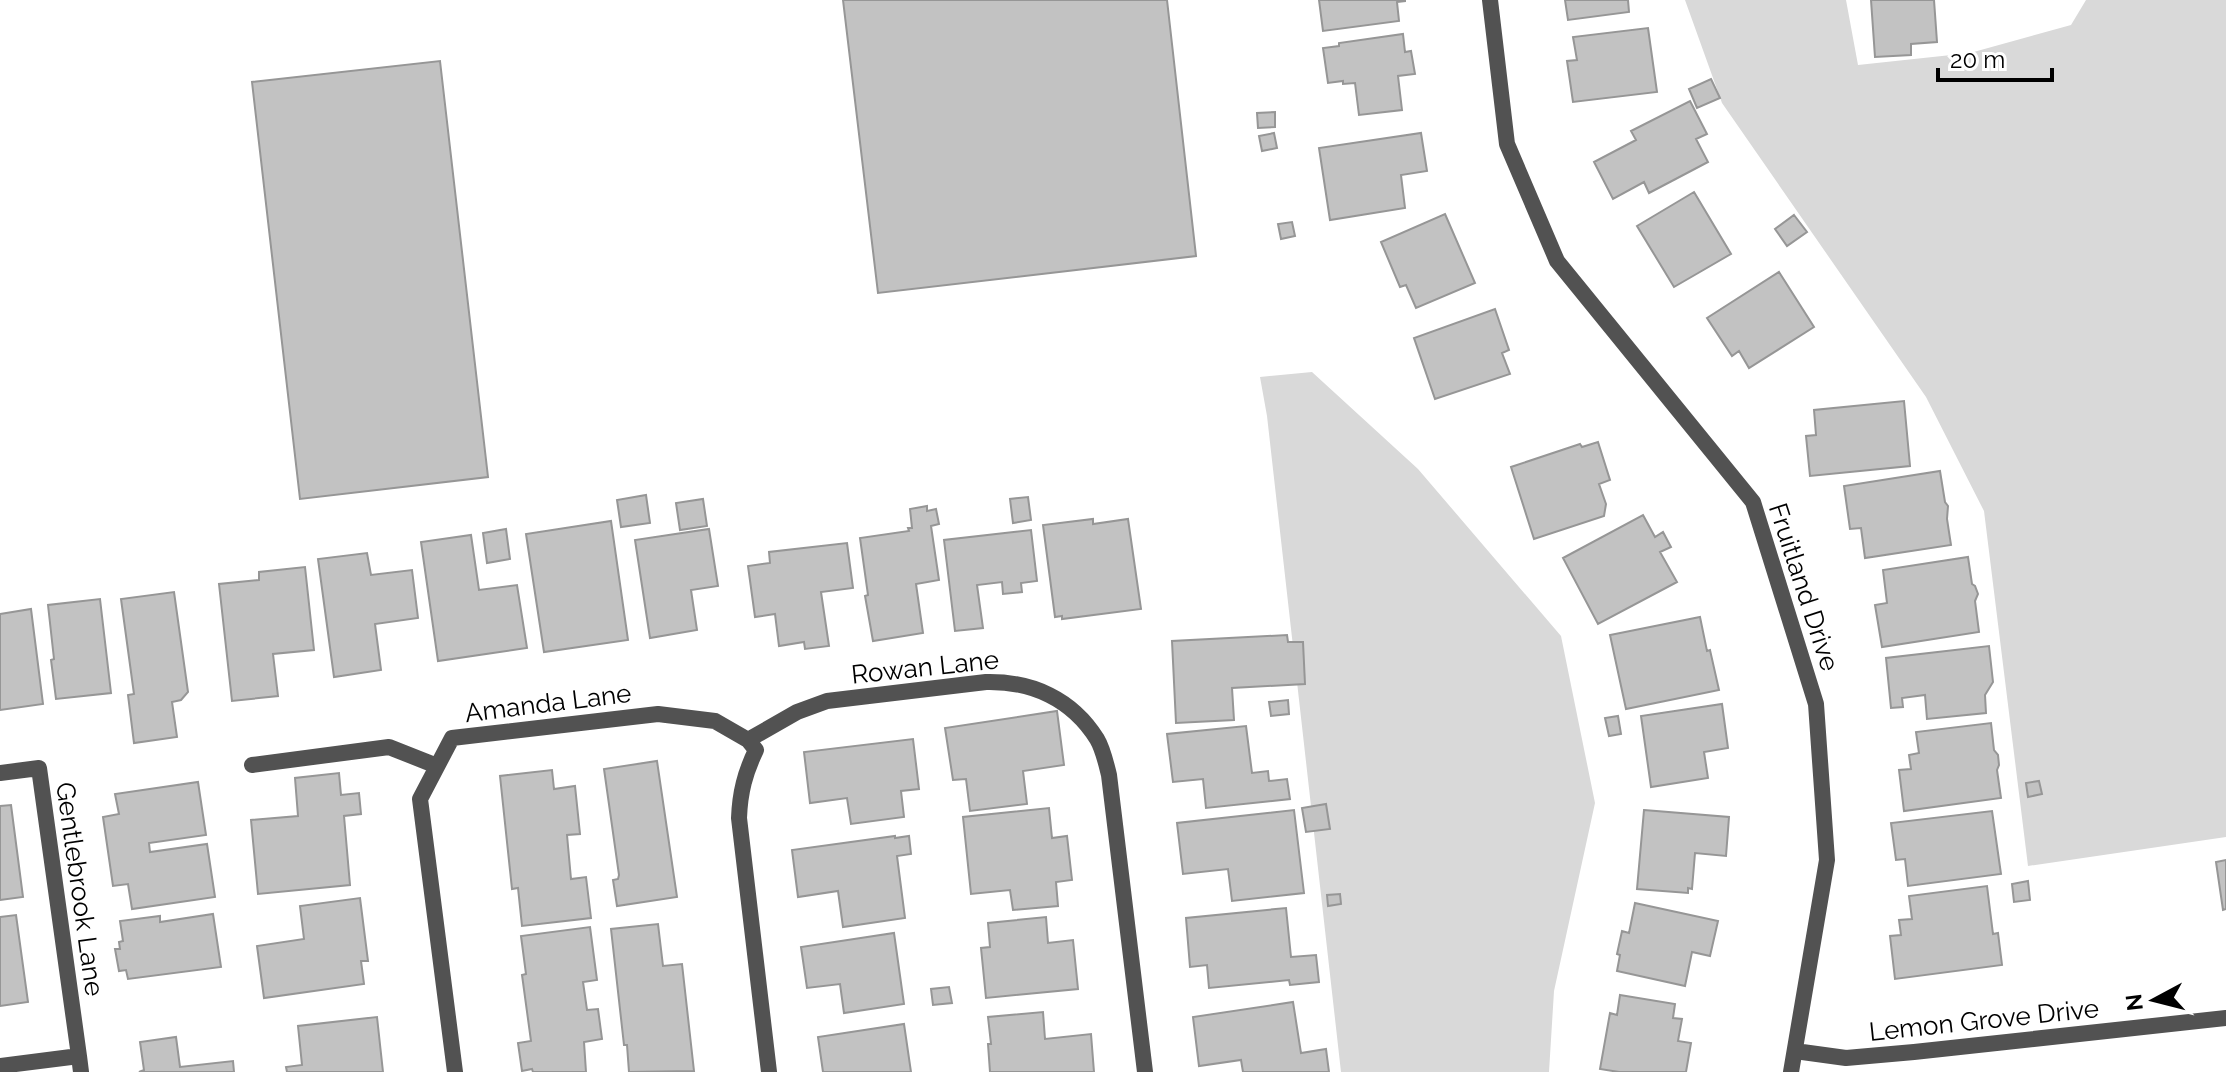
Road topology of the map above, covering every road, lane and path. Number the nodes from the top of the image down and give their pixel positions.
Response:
1 (1490, 0) edge
2 (748, 740) junction
3 (252, 765) dead end
4 (437, 766) junction
5 (0, 773) edge
6 (2226, 1018) edge
7 (1795, 1051) junction
8 (80, 1064) edge
9 (0, 1066) edge
10 (455, 1072) edge
11 (769, 1072) edge
12 (1145, 1072) edge
13 (1791, 1072) edge

1 - 7 street, Fruitland Drive
2 - 4 street, Amanda Lane
2 - 11 street
2 - 12 street, Rowan Lane
3 - 4 street
4 - 10 street, Amanda Lane
5 - 8 street, Gentlebrook Lane
6 - 7 street, Lemon Grove Drive
7 - 13 street, Fruitland Drive
8 - 9 street, Gentlebrook Lane

